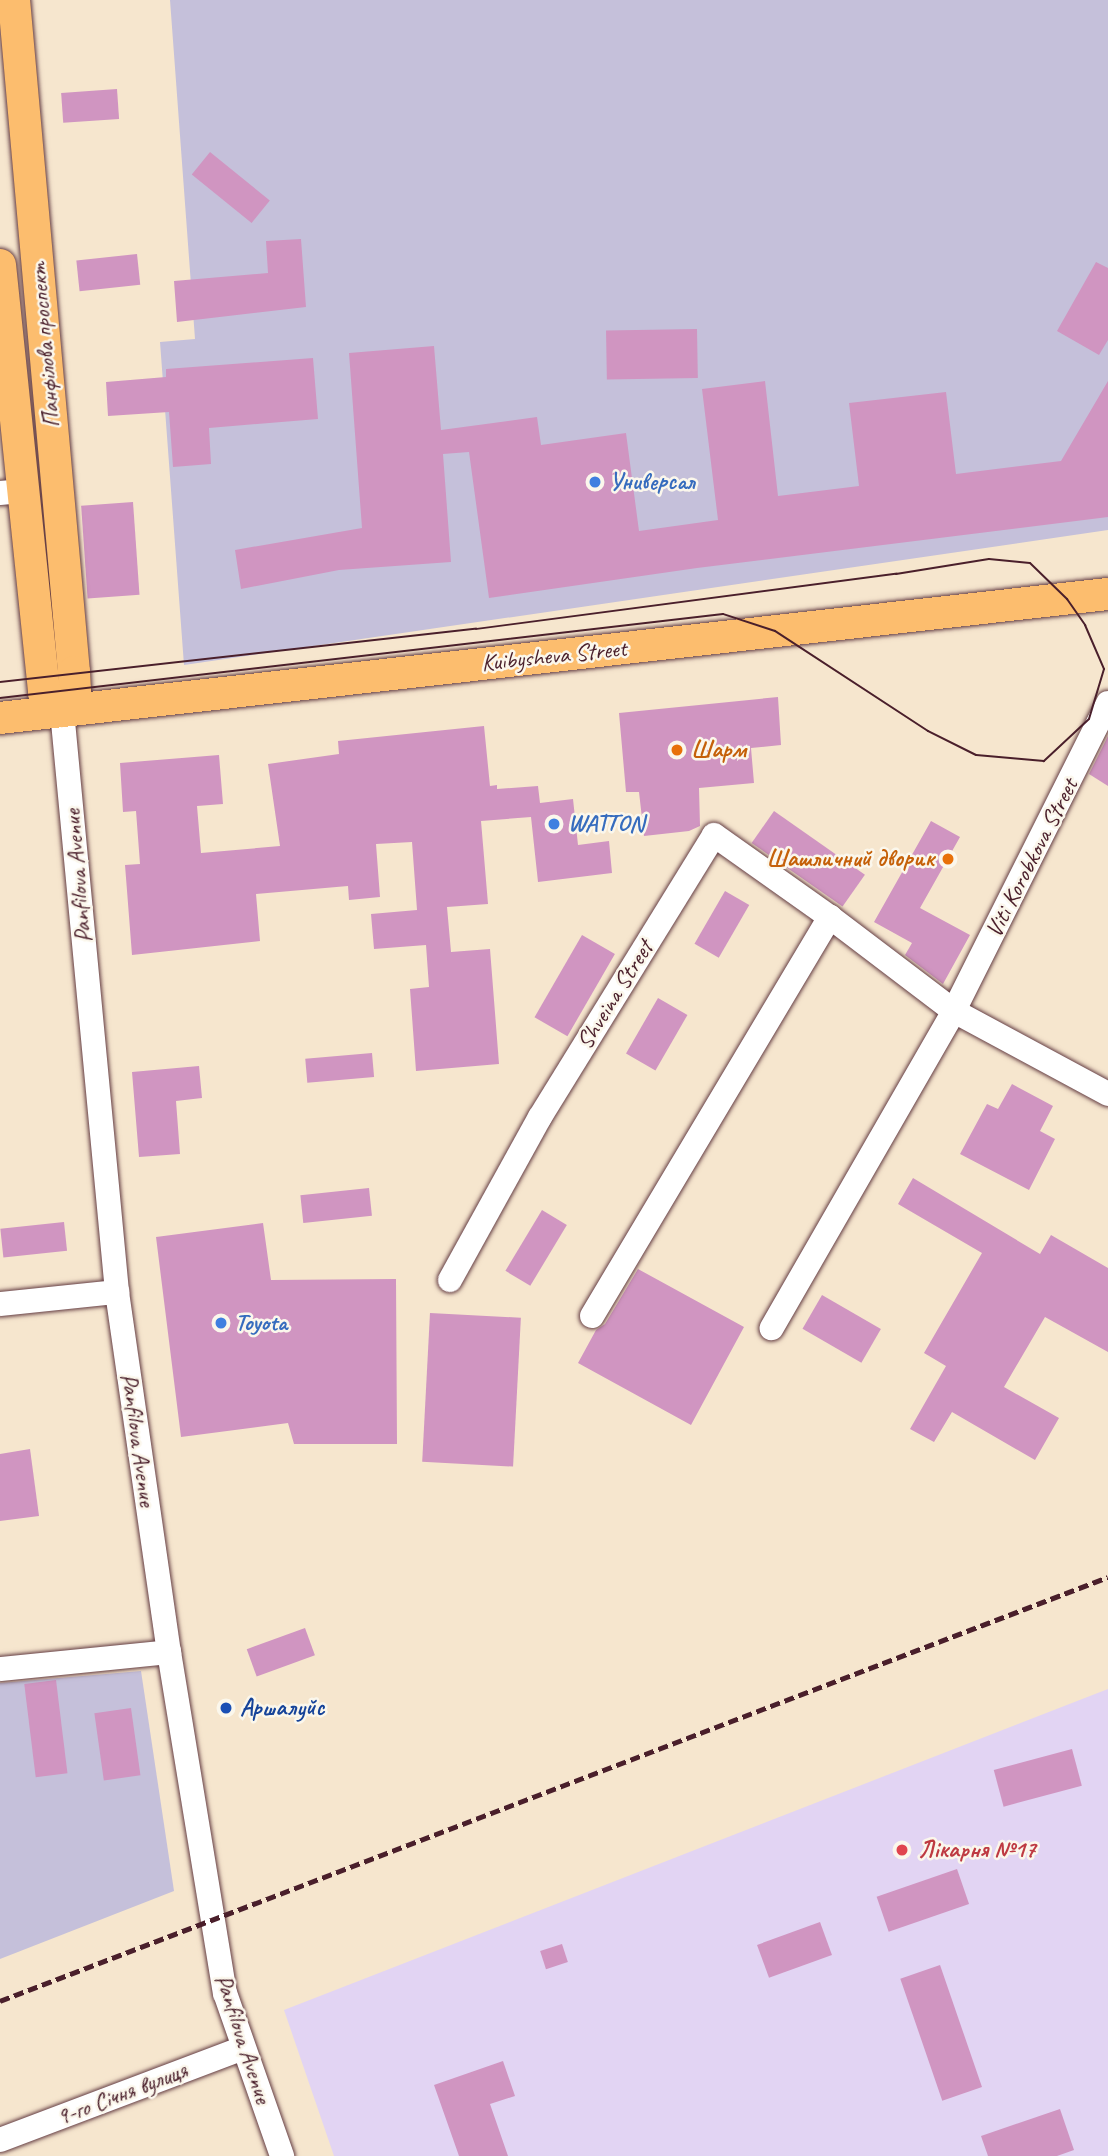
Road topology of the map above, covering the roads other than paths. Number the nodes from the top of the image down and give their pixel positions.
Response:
1 (14, 0) edge
2 (0, 265) edge
3 (12, 492) edge
4 (1108, 594) edge
5 (68, 700) junction
6 (1108, 704) edge
7 (0, 718) edge
8 (830, 917) junction
9 (954, 1011) junction
10 (1108, 1094) edge
11 (450, 1280) dead end
12 (117, 1292) junction
13 (0, 1304) edge
14 (592, 1316) dead end
15 (772, 1328) dead end
16 (169, 1653) junction
17 (0, 1669) edge
18 (243, 2048) junction
19 (0, 2140) edge
20 (282, 2156) edge

1 - 5 main road, Панфілова проспект
2 - 3 main road
3 - 5 main road
4 - 5 main road, Kuibysheva Street
5 - 7 main road, Kuibysheva Street
5 - 12 street, Panfilova Avenue
6 - 9 street, Viti Korobkova Street
8 - 9 street, Shveina Street
8 - 11 street, Shveina Street
8 - 14 street
9 - 10 street, Shveina Street
9 - 15 street
12 - 13 street
12 - 16 street, Panfilova Avenue
16 - 17 street
16 - 18 street, Panfilova Avenue
18 - 19 street, 9-го Січня вулиця
18 - 20 street, Panfilova Avenue

